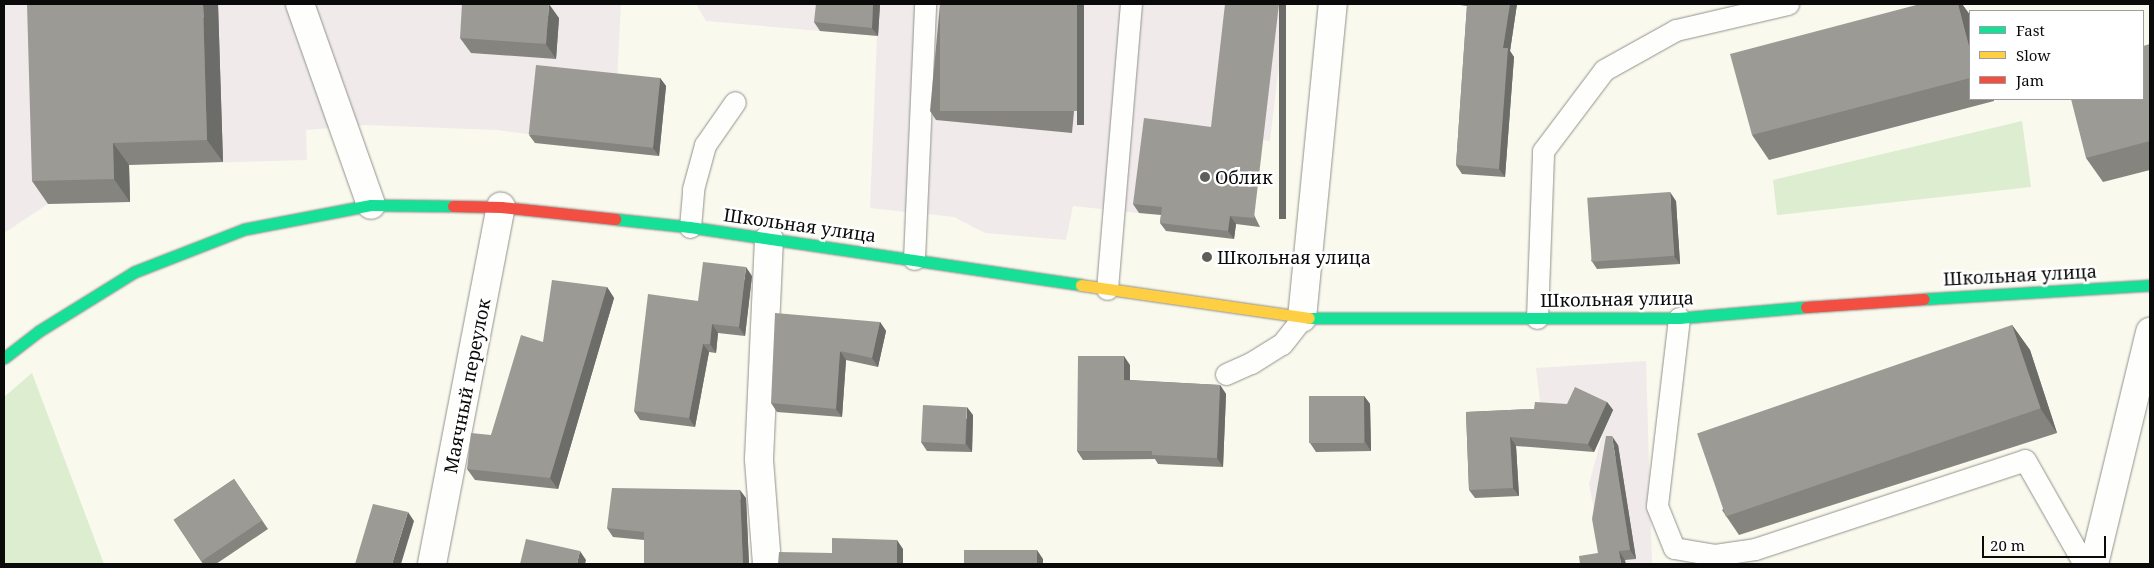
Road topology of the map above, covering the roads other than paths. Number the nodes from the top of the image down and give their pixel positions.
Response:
1 (300, 4) edge
2 (925, 4) edge
3 (1131, 4) edge
4 (1333, 4) edge
5 (1788, 4) edge
6 (735, 102) dead end
7 (371, 204) junction
8 (501, 207) junction
9 (690, 227) junction
10 (768, 239) junction
11 (914, 259) junction
12 (2150, 285) edge
13 (1107, 289) junction
14 (1302, 318) junction
15 (1537, 318) junction
16 (1679, 318) junction
17 (2150, 332) edge
18 (4, 358) edge
19 (1226, 374) dead end
20 (432, 564) edge
21 (766, 564) edge
22 (2084, 564) edge
23 (2094, 564) edge

1 - 7 street
2 - 11 lane
3 - 13 lane
4 - 14 street
5 - 15 lane
6 - 9 lane
7 - 8 street, Школьная улица
7 - 18 street, Школьная улица
8 - 9 street, Школьная улица
8 - 20 street, Маячный переулок
9 - 10 street, Школьная улица
10 - 11 street, Школьная улица
10 - 21 street
11 - 13 street, Школьная улица
12 - 16 street, Школьная улица
13 - 14 street, Школьная улица
14 - 15 street, Школьная улица
14 - 19 lane
15 - 16 street, Школьная улица
16 - 22 lane
17 - 23 street

